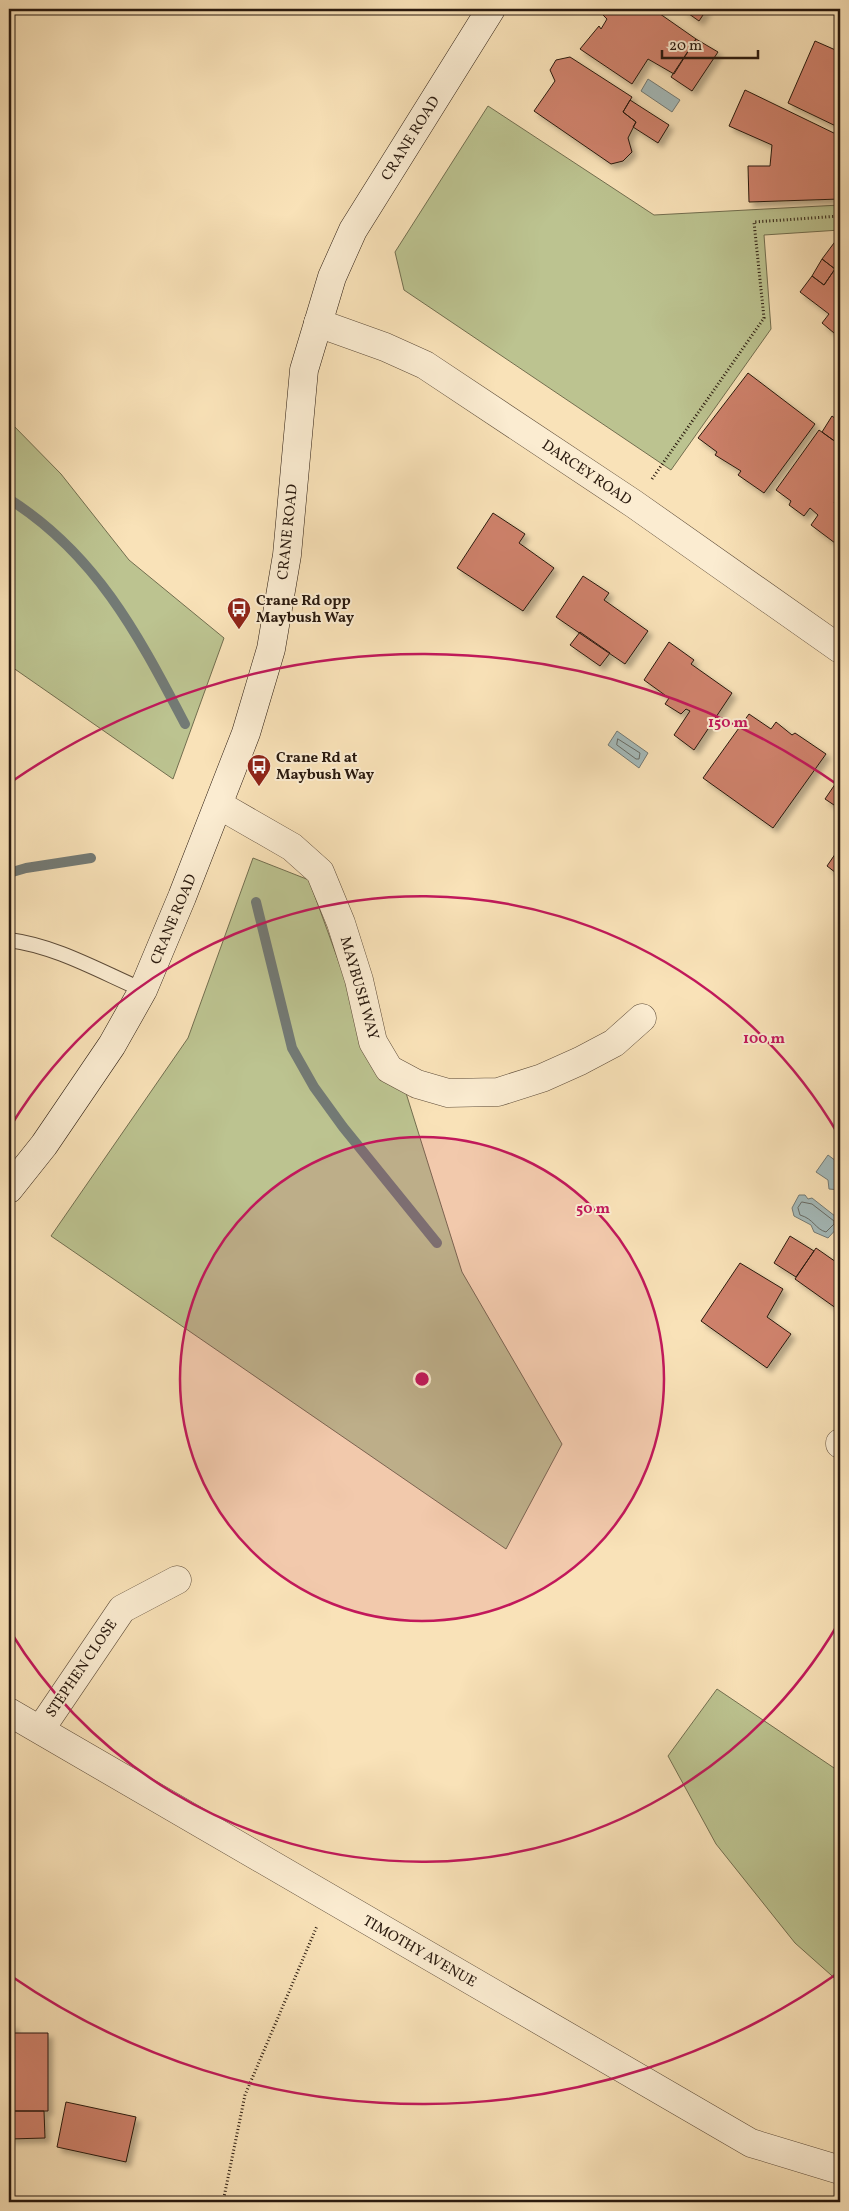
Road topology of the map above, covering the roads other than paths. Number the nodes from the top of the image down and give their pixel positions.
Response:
1 (490, 9) edge
2 (318, 323) junction
3 (840, 649) edge
4 (219, 805) junction
5 (9, 940) edge
6 (143, 990) junction
7 (642, 1018) dead end
8 (9, 1189) edge
9 (177, 1580) dead end
10 (9, 1712) edge
11 (40, 1730) junction
12 (840, 2170) edge

1 - 2 street, CRANE ROAD
2 - 3 street, DARCEY ROAD
2 - 4 street, CRANE ROAD
4 - 6 street, CRANE ROAD
4 - 7 street, MAYBUSH WAY
5 - 6 lane
6 - 8 street, CRANE ROAD
9 - 11 street, STEPHEN CLOSE
10 - 11 street, TIMOTHY AVENUE
11 - 12 street, TIMOTHY AVENUE

